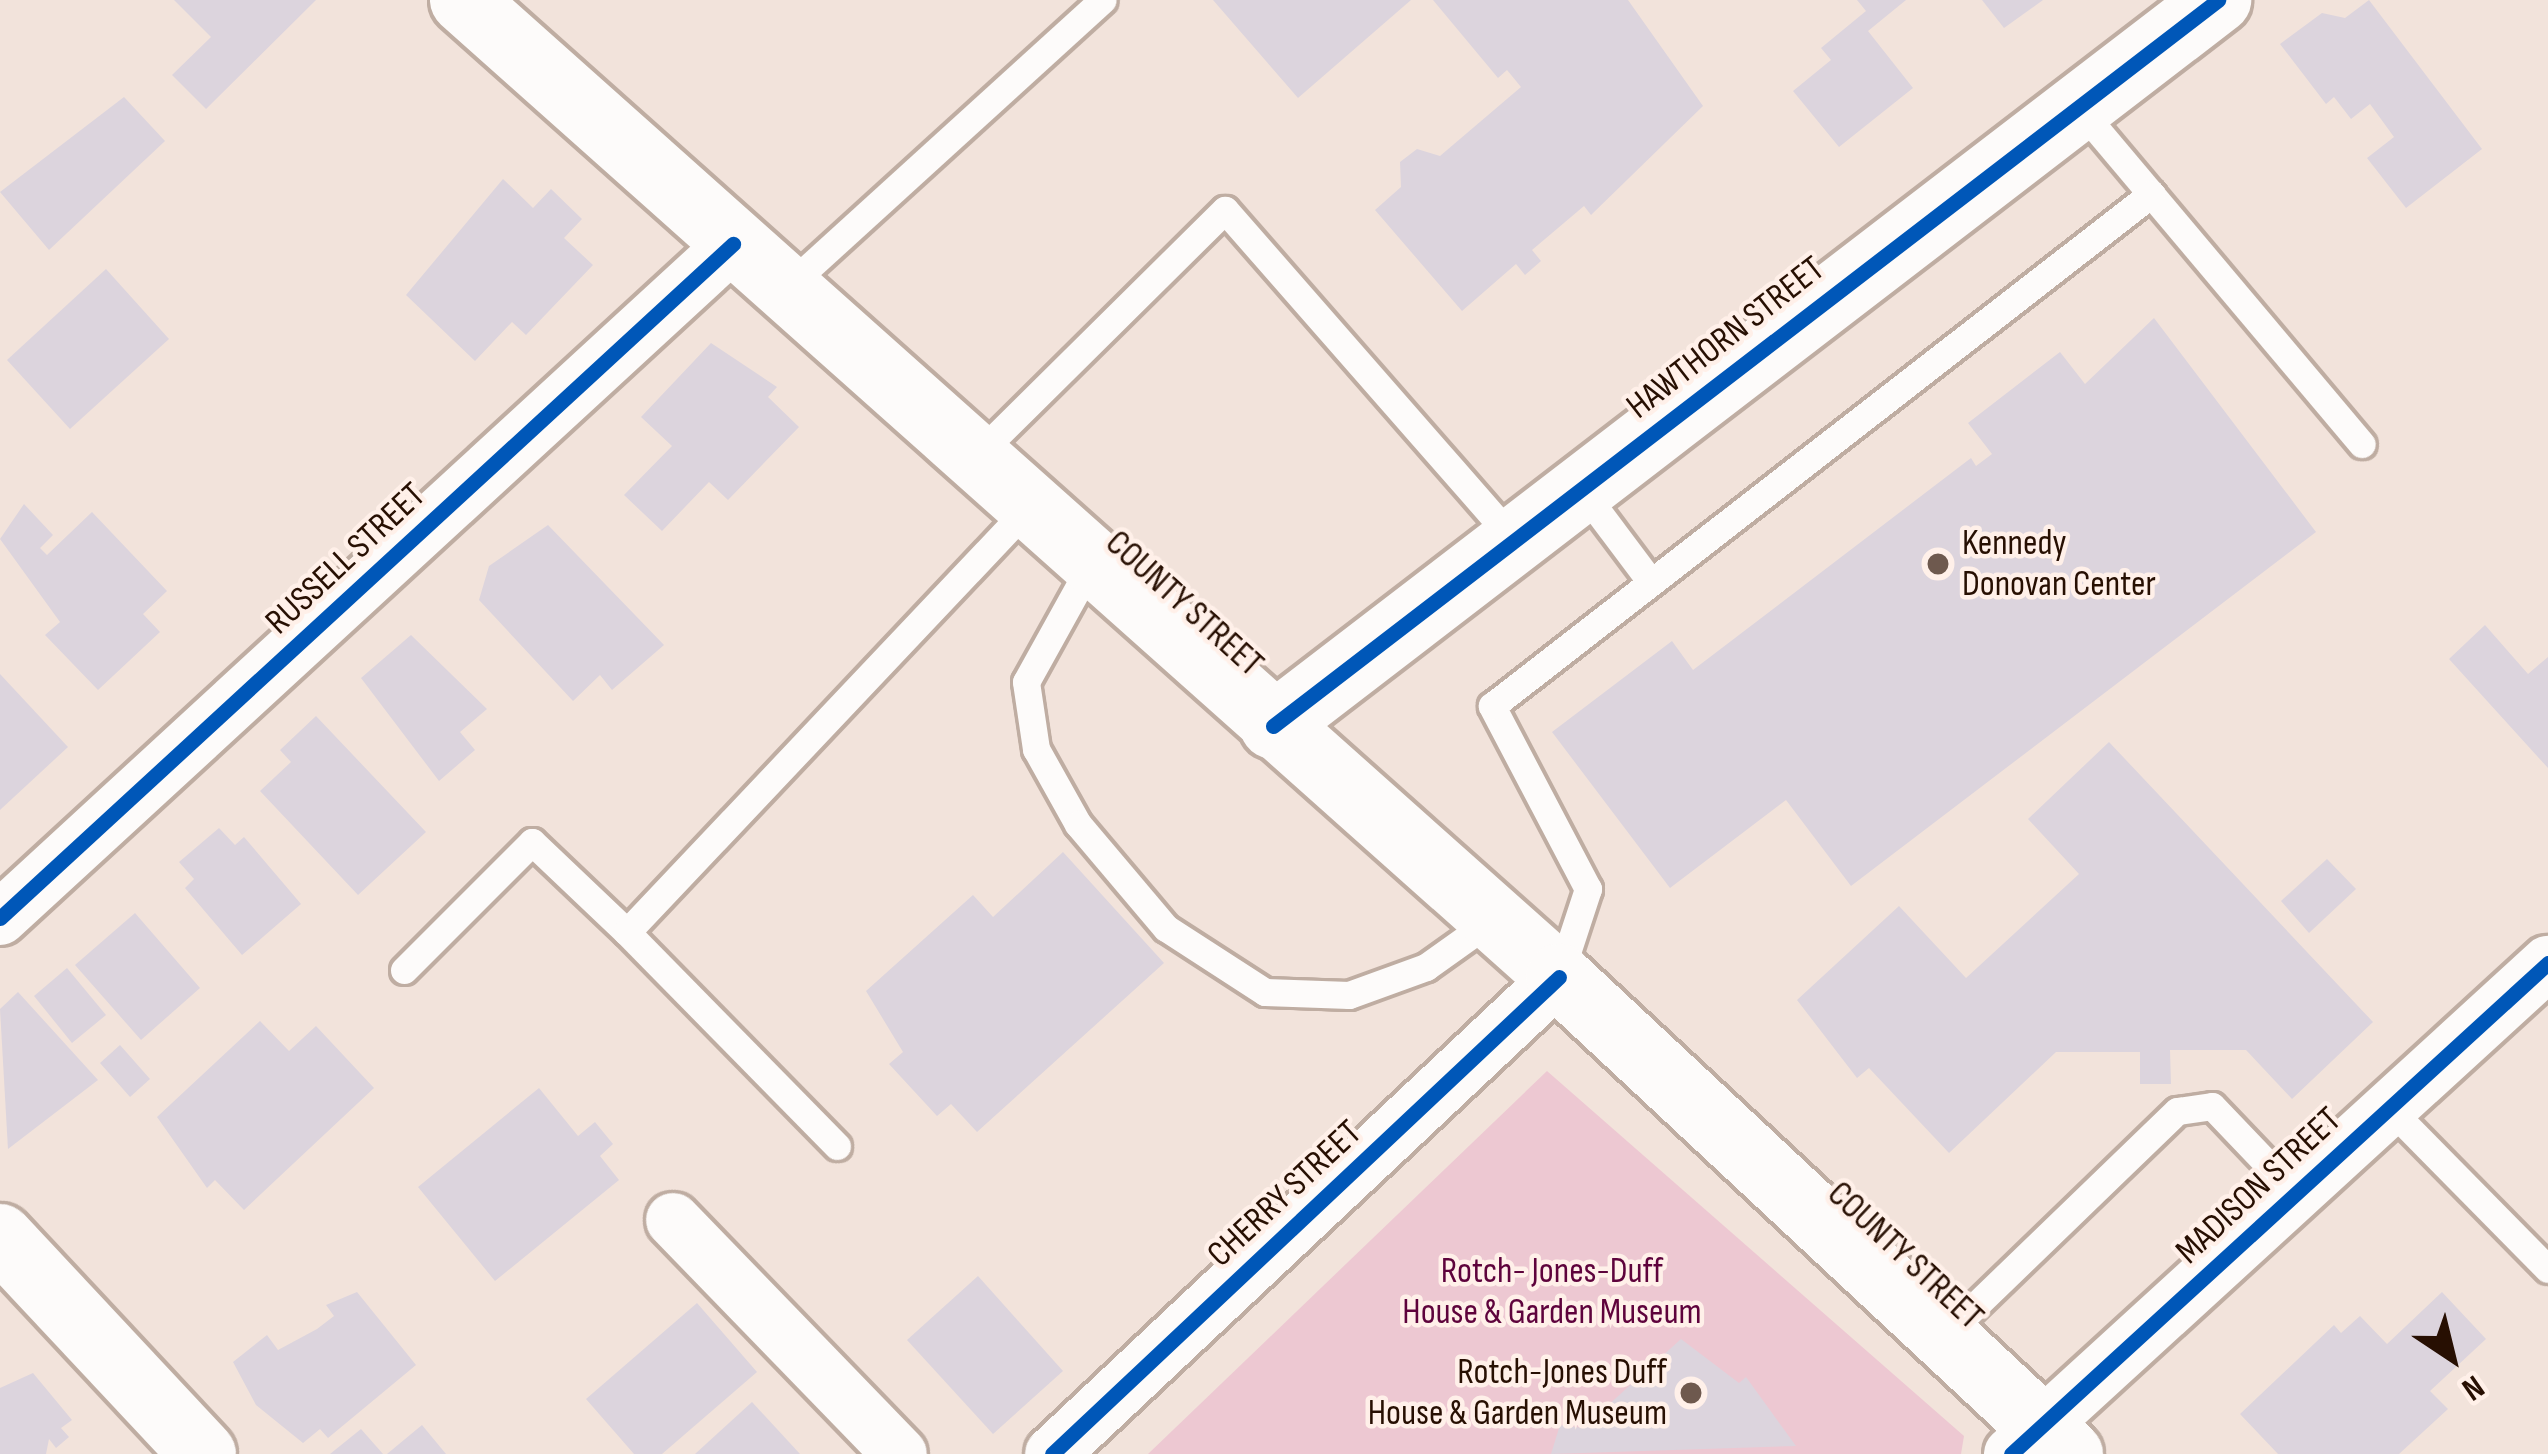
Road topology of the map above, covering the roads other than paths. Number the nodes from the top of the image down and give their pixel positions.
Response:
1 (463, 0) edge
2 (1102, 0) edge
3 (2218, 0) edge
4 (2077, 106) junction
5 (2151, 194) junction
6 (733, 244) junction
7 (785, 290) junction
8 (2362, 444) dead end
9 (976, 456) junction
10 (1580, 488) junction
11 (1031, 505) junction
12 (1513, 539) junction
13 (1093, 562) junction
14 (1647, 577) junction
15 (1274, 726) junction
16 (0, 918) edge
17 (1493, 919) junction
18 (627, 932) junction
19 (2548, 963) edge
20 (404, 970) dead end
21 (1559, 977) junction
22 (2389, 1108) junction
23 (837, 1146) dead end
24 (2296, 1194) junction
25 (673, 1220) dead end
26 (5, 1252) edge
27 (2548, 1269) edge
28 (1946, 1334) junction
29 (2041, 1444) edge
30 (1079, 1445) edge
31 (203, 1454) edge
32 (900, 1454) edge

1 - 6 main road, COUNTY STREET
2 - 7 lane
3 - 4 main road, HAWTHORN STREET
4 - 5 lane
4 - 10 main road, HAWTHORN STREET
5 - 8 lane
5 - 14 lane
6 - 7 main road, COUNTY STREET
6 - 16 street, RUSSELL STREET
7 - 9 main road, COUNTY STREET
9 - 11 main road, COUNTY STREET
9 - 12 lane
10 - 12 main road, HAWTHORN STREET
10 - 14 lane
11 - 13 main road, COUNTY STREET
11 - 18 lane
12 - 15 main road, HAWTHORN STREET
13 - 15 main road, COUNTY STREET
13 - 17 lane
14 - 21 lane
15 - 17 main road, COUNTY STREET
17 - 21 main road, COUNTY STREET
18 - 20 lane
18 - 23 lane
19 - 22 street, MADISON STREET
21 - 28 main road, COUNTY STREET
21 - 30 street, CHERRY STREET
22 - 24 street, MADISON STREET
22 - 27 lane
24 - 28 lane
24 - 29 street, MADISON STREET
25 - 32 street
26 - 31 main road
28 - 29 main road, COUNTY STREET

